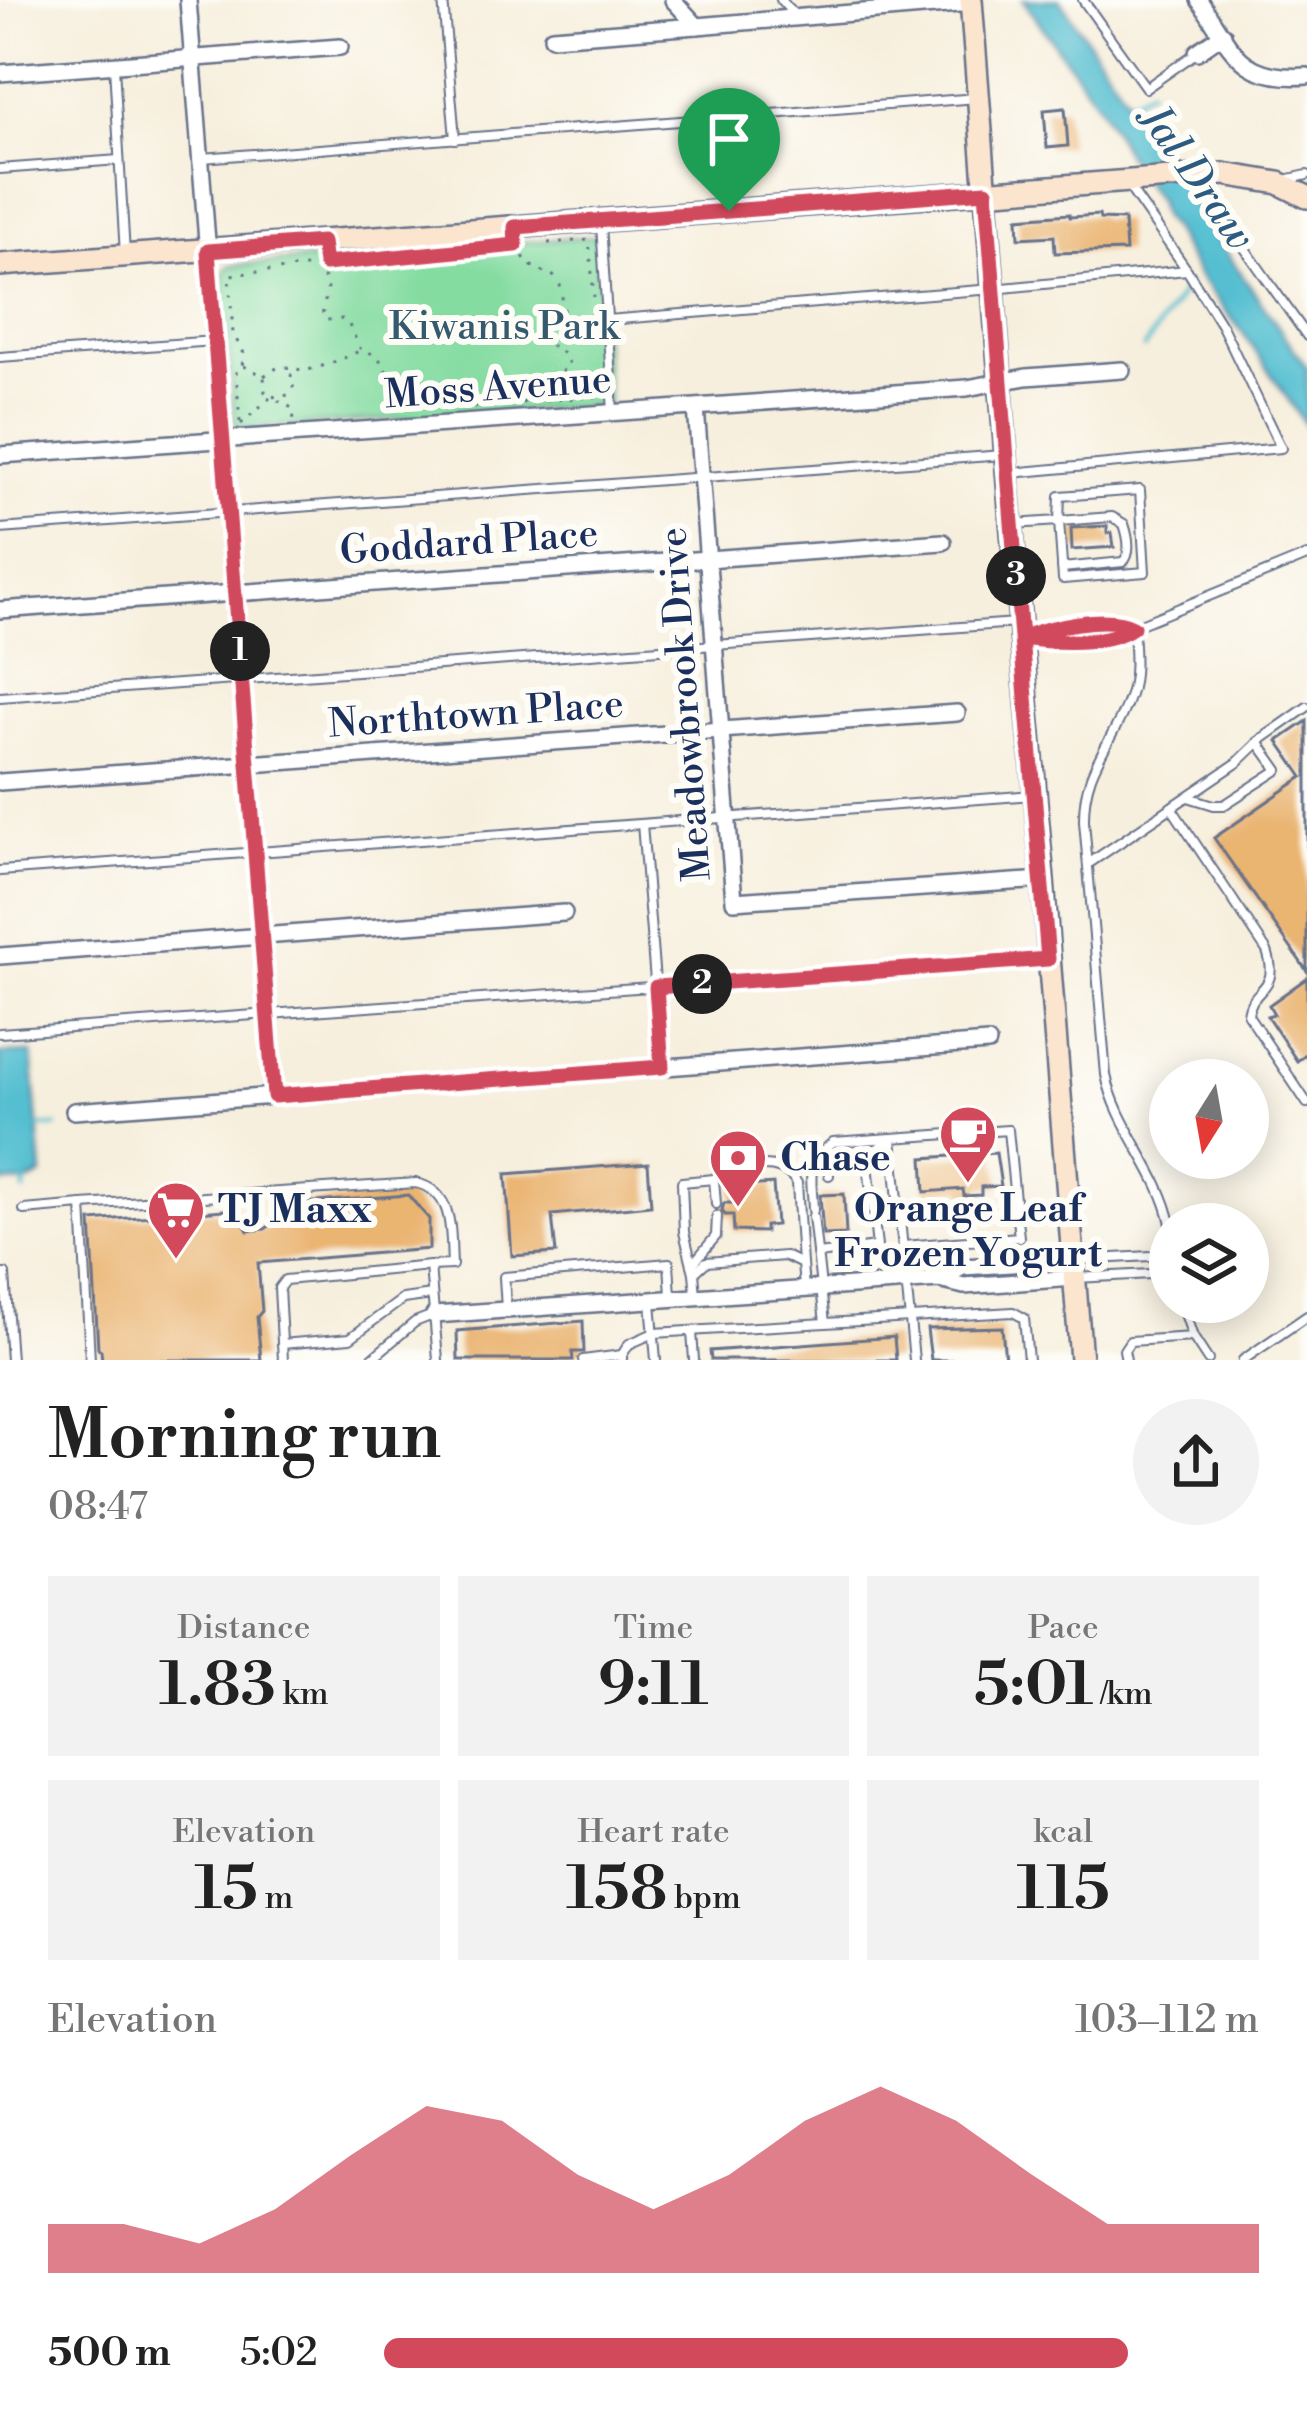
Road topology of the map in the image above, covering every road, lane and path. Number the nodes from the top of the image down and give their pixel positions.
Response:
1 (188, 0) edge
2 (443, 0) edge
3 (673, 0) edge
4 (782, 0) edge
5 (1085, 0) edge
6 (1199, 0) edge
7 (971, 2) edge
8 (869, 6) edge
9 (797, 18) junction
10 (697, 26) junction
11 (1222, 34) junction
12 (553, 37) dead end
13 (340, 47) dead end
14 (1197, 52) joint
15 (194, 59) junction
16 (114, 65) junction
17 (0, 73) edge
18 (1307, 76) edge
19 (979, 98) junction
20 (455, 139) junction
21 (201, 158) junction
22 (119, 160) junction
23 (0, 170) edge
24 (1307, 175) edge
25 (1190, 176) junction
26 (1130, 181) junction
27 (1279, 182) junction
28 (986, 191) junction
29 (1307, 196) edge
30 (601, 221) junction
31 (535, 244) dead end
32 (208, 251) junction
33 (125, 256) junction
34 (325, 264) junction
35 (0, 265) edge
36 (1187, 270) junction
37 (993, 289) junction
38 (594, 298) dead end
39 (564, 311) junction
40 (607, 320) junction
41 (1307, 336) edge
42 (597, 338) dead end
43 (215, 340) junction
44 (362, 350) junction
45 (0, 357) edge
46 (242, 365) junction
47 (289, 366) junction
48 (1122, 370) dead end
49 (264, 376) junction
50 (1000, 382) junction
51 (271, 398) junction
52 (601, 398) dead end
53 (543, 402) junction
54 (697, 408) junction
55 (434, 410) dead end
56 (613, 414) junction
57 (294, 419) dead end
58 (258, 422) dead end
59 (241, 424) junction
60 (390, 429) junction
61 (223, 440) junction
62 (0, 455) edge
63 (1007, 464) junction
64 (702, 476) junction
65 (229, 513) junction
66 (1059, 521) junction
67 (1012, 524) junction
68 (0, 529) edge
69 (943, 542) dead end
70 (1307, 556) edge
71 (708, 559) junction
72 (1062, 568) junction
73 (235, 594) junction
74 (0, 610) edge
75 (1133, 627) junction
76 (1021, 630) junction
77 (715, 645) junction
78 (242, 680) junction
79 (0, 697) edge
80 (1307, 707) edge
81 (956, 712) dead end
82 (722, 730) junction
83 (1258, 742) junction
84 (248, 764) junction
85 (0, 782) edge
86 (1036, 795) junction
87 (1187, 796) junction
88 (1171, 807) junction
89 (728, 817) junction
90 (642, 823) junction
91 (255, 851) junction
92 (1088, 864) junction
93 (0, 872) edge
94 (1043, 880) junction
95 (564, 913) dead end
96 (262, 936) junction
97 (0, 956) edge
98 (1048, 959) junction
99 (656, 987) junction
100 (268, 1009) junction
101 (0, 1033) edge
102 (988, 1043) dead end
103 (662, 1067) junction
104 (274, 1096) junction
105 (1307, 1103) edge
106 (74, 1111) dead end
107 (892, 1139) junction
108 (867, 1155) junction
109 (829, 1174) dead end
110 (714, 1179) junction
111 (1165, 1203) edge
112 (716, 1204) dead end
113 (82, 1205) junction
114 (23, 1210) dead end
115 (1016, 1210) junction
116 (717, 1216) dead end
117 (900, 1219) junction
118 (903, 1246) junction
119 (817, 1254) junction
120 (1149, 1258) edge
121 (802, 1264) junction
122 (430, 1266) junction
123 (693, 1269) junction
124 (1073, 1269) junction
125 (1149, 1272) edge
126 (0, 1275) edge
127 (906, 1282) junction
128 (813, 1288) junction
129 (432, 1295) junction
130 (696, 1295) junction
131 (671, 1297) junction
132 (651, 1298) junction
133 (506, 1310) junction
134 (434, 1315) junction
135 (1307, 1316) edge
136 (909, 1318) junction
137 (825, 1323) junction
138 (1188, 1323) edge
139 (692, 1331) junction
140 (653, 1333) junction
141 (1193, 1337) junction
142 (282, 1345) junction
143 (622, 1358) edge
144 (11, 1360) edge
145 (90, 1360) edge
146 (283, 1360) edge
147 (370, 1360) edge
148 (438, 1360) edge
149 (583, 1360) edge
150 (656, 1360) edge
151 (694, 1360) edge
152 (914, 1360) edge
153 (1028, 1360) edge
154 (1081, 1360) edge
155 (1126, 1360) edge
156 (1208, 1360) edge
157 (1243, 1360) edge

1 - 15 street
2 - 20 lane
3 - 10 street
4 - 9 lane
5 - 14 lane
6 - 11 street
7 - 8 street
7 - 19 main road
8 - 9 street
9 - 10 street
10 - 12 street
11 - 14 street
11 - 18 street
13 - 15 street
15 - 16 street
15 - 21 street
16 - 17 street
16 - 22 lane
19 - 20 lane
19 - 28 main road
20 - 21 lane
21 - 32 street
22 - 23 lane
22 - 33 lane
24 - 27 lane
25 - 26 main road
25 - 27 main road
25 - 41 lane
26 - 28 main road
26 - 36 lane
27 - 29 main road
28 - 30 main road
28 - 37 main road
30 - 32 main road
30 - 40 lane
31 - 38 path
32 - 33 main road
32 - 43 street
33 - 35 main road
34 - 39 path
34 - 44 path
34 - 46 path
36 - 37 lane
36 - 63 lane
37 - 40 lane
37 - 50 main road
39 - 42 path
39 - 53 path
40 - 56 lane
43 - 45 lane
43 - 61 street
44 - 47 path
44 - 60 path
46 - 49 path
46 - 59 path
47 - 49 path
47 - 51 path
48 - 50 street, Moss Avenue
49 - 51 path
50 - 54 street, Moss Avenue
50 - 63 main road
51 - 57 path
51 - 59 path
52 - 53 path
53 - 55 path
54 - 56 street, Moss Avenue
54 - 64 street, Meadowbrook Drive
56 - 60 street, Moss Avenue
58 - 59 path
60 - 61 street, Moss Avenue
61 - 62 street, Moss Avenue
61 - 65 street
63 - 64 lane
63 - 67 main road
64 - 65 lane
64 - 71 street, Meadowbrook Drive
65 - 68 lane
65 - 73 street
66 - 67 lane
66 - 72 lane
66 - 72 lane
66 - 72 lane
67 - 76 main road
69 - 71 street, Goddard Place
70 - 75 lane
71 - 73 street, Goddard Place
71 - 77 street, Meadowbrook Drive
73 - 74 street, Goddard Place
73 - 78 street
75 - 76 lane
75 - 76 lane
75 - 92 lane
76 - 77 lane
76 - 86 main road
77 - 78 lane
77 - 82 street, Meadowbrook Drive
78 - 79 lane
78 - 84 street
80 - 83 lane
81 - 82 street, Northtown Place
82 - 84 street, Northtown Place
82 - 89 street, Meadowbrook Drive
83 - 87 lane
83 - 87 lane
84 - 85 street, Northtown Place
84 - 91 street
86 - 89 lane
86 - 94 main road
87 - 88 lane
88 - 92 lane
88 - 105 lane
89 - 90 lane
89 - 94 street, Meadowbrook Drive
90 - 91 lane
90 - 99 lane
91 - 93 lane
91 - 96 street
92 - 111 lane
94 - 98 main road
95 - 96 street
96 - 97 street
96 - 100 street
98 - 99 lane
98 - 124 main road
99 - 100 lane
99 - 103 lane
100 - 101 lane
100 - 104 path
102 - 103 street
103 - 104 street
104 - 106 street
107 - 108 lane
107 - 115 lane
107 - 117 lane
107 - 119 lane
108 - 109 lane
108 - 119 lane
110 - 112 lane
110 - 121 lane
110 - 123 lane
113 - 114 lane
113 - 122 lane
113 - 145 lane
115 - 117 lane
115 - 118 lane
116 - 123 lane
117 - 118 lane
118 - 127 lane
119 - 128 lane
120 - 124 lane
121 - 123 lane
121 - 128 lane
122 - 129 lane
122 - 142 lane
123 - 130 lane
124 - 125 lane
124 - 127 street
124 - 154 main road
126 - 144 lane
127 - 128 street
127 - 136 lane
128 - 130 street
128 - 137 lane
129 - 134 lane
129 - 142 lane
130 - 131 street
131 - 132 street
131 - 133 lane
132 - 133 street
132 - 140 lane
133 - 134 street
134 - 147 lane
134 - 148 lane
135 - 157 lane
136 - 137 lane
136 - 152 lane
136 - 153 lane
137 - 139 lane
138 - 141 lane
139 - 140 lane
139 - 151 lane
140 - 143 lane
140 - 150 lane
141 - 155 lane
141 - 156 lane
142 - 146 lane
143 - 149 lane

